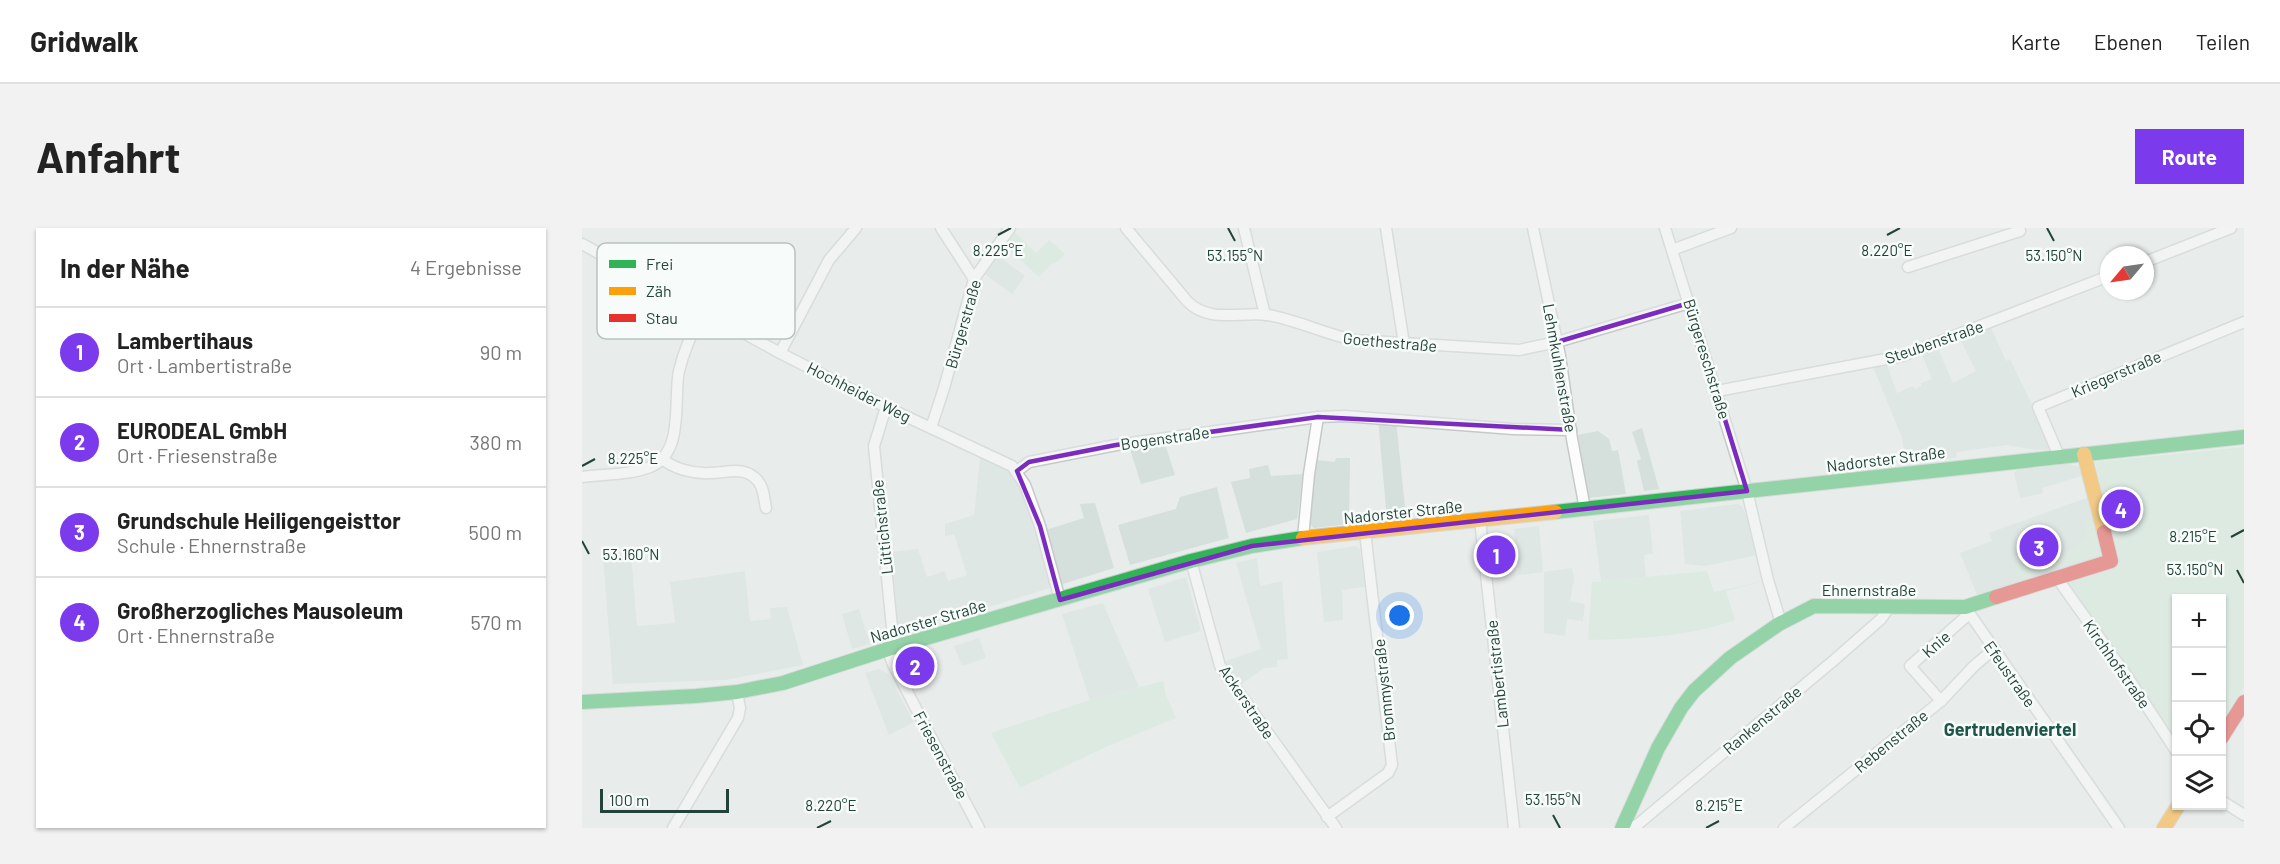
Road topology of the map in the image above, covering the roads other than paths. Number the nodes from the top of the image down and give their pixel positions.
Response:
1 (856, 228) edge
2 (941, 228) edge
3 (1010, 228) edge
4 (1126, 228) edge
5 (1244, 228) edge
6 (1386, 228) edge
7 (1533, 228) edge
8 (1665, 228) edge
9 (1731, 228) edge
10 (2019, 228) edge
11 (2231, 228) edge
12 (582, 244) edge
13 (1672, 250) junction
14 (597, 252) edge
15 (2154, 258) edge
16 (1908, 267) dead end
17 (974, 279) junction
18 (2100, 279) edge
19 (1689, 303) junction
20 (1265, 315) junction
21 (2244, 322) edge
22 (795, 325) edge
23 (690, 339) edge
24 (754, 339) edge
25 (787, 339) edge
26 (1557, 342) junction
27 (1404, 344) junction
28 (780, 353) junction
29 (1717, 391) junction
30 (886, 407) junction
31 (1318, 417) junction
32 (931, 428) junction
33 (1571, 430) junction
34 (2244, 437) edge
35 (2084, 454) junction
36 (2059, 456) junction
37 (661, 458) junction
38 (1017, 471) junction
39 (582, 477) edge
40 (1747, 491) junction
41 (766, 508) dead end
42 (1585, 509) junction
43 (1480, 520) junction
44 (1365, 532) junction
45 (1303, 538) junction
46 (1191, 561) junction
47 (2056, 578) junction
48 (1060, 600) junction
49 (1890, 606) junction
50 (1967, 611) junction
51 (1781, 623) junction
52 (891, 649) junction
53 (1994, 650) junction
54 (737, 692) junction
55 (1941, 701) junction
56 (582, 702) edge
57 (2244, 702) edge
58 (2226, 731) edge
59 (2172, 746) edge
60 (2226, 804) edge
61 (2175, 810) edge
62 (2244, 815) edge
63 (1327, 817) junction
64 (673, 828) edge
65 (979, 828) edge
66 (1336, 828) edge
67 (1514, 828) edge
68 (1622, 828) edge
69 (1628, 828) edge
70 (1784, 828) edge
71 (2119, 828) edge
72 (2164, 828) edge

1 - 22 street
2 - 17 street
3 - 17 street, Bürgerstraße
4 - 20 street, Goethestraße
5 - 20 street
6 - 27 street
7 - 26 street, Lehmkuhlenstraße
8 - 13 street, Bürgereschstraße
9 - 13 street
10 - 16 street
11 - 15 street
12 - 14 street, Hochheider Weg
13 - 19 street, Bürgereschstraße
17 - 32 street, Bürgerstraße
18 - 29 street, Steubenstraße
19 - 26 street, Goethestraße
19 - 29 street, Bürgereschstraße
20 - 27 street, Goethestraße
21 - 36 street, Kriegerstraße
23 - 37 street
24 - 28 street, Hochheider Weg
25 - 28 street
26 - 27 street, Goethestraße
26 - 33 street, Lehmkuhlenstraße
28 - 30 street, Hochheider Weg
29 - 40 street, Bürgereschstraße
30 - 32 street, Hochheider Weg
30 - 52 street, Lüttichstraße
31 - 33 street, Bogenstraße
31 - 38 street, Bogenstraße
31 - 45 street
32 - 38 street, Hochheider Weg
33 - 42 street, Lehmkuhlenstraße
34 - 35 street, Nadorster Straße
35 - 36 street, Nadorster Straße
35 - 47 street, Ehnernstraße
36 - 40 street, Nadorster Straße
37 - 39 street
37 - 41 street
38 - 48 street
40 - 42 street, Nadorster Straße
40 - 51 street, Bürgereschstraße
42 - 43 street, Nadorster Straße
43 - 44 street, Nadorster Straße
43 - 67 street, Lambertistraße
44 - 45 street, Nadorster Straße
44 - 63 street, Brommystraße
45 - 46 street, Nadorster Straße
46 - 48 street, Nadorster Straße
46 - 63 street, Ackerstraße
47 - 50 street, Ehnernstraße
47 - 59 street, Kirchhofstraße
48 - 52 street, Nadorster Straße
49 - 50 street, Ehnernstraße
49 - 51 street, Ehnernstraße
49 - 69 street, Rankenstraße
50 - 53 street, Efeustraße
50 - 55 street, Knie
51 - 68 street, Ehnernstraße
52 - 54 street, Nadorster Straße
52 - 65 street, Friesenstraße
53 - 55 street, Rebenstraße
53 - 71 street, Efeustraße
54 - 56 street, Nadorster Straße
54 - 64 street
55 - 70 street, Rebenstraße
57 - 58 street
60 - 62 street
61 - 72 street
63 - 66 street, Ackerstraße

